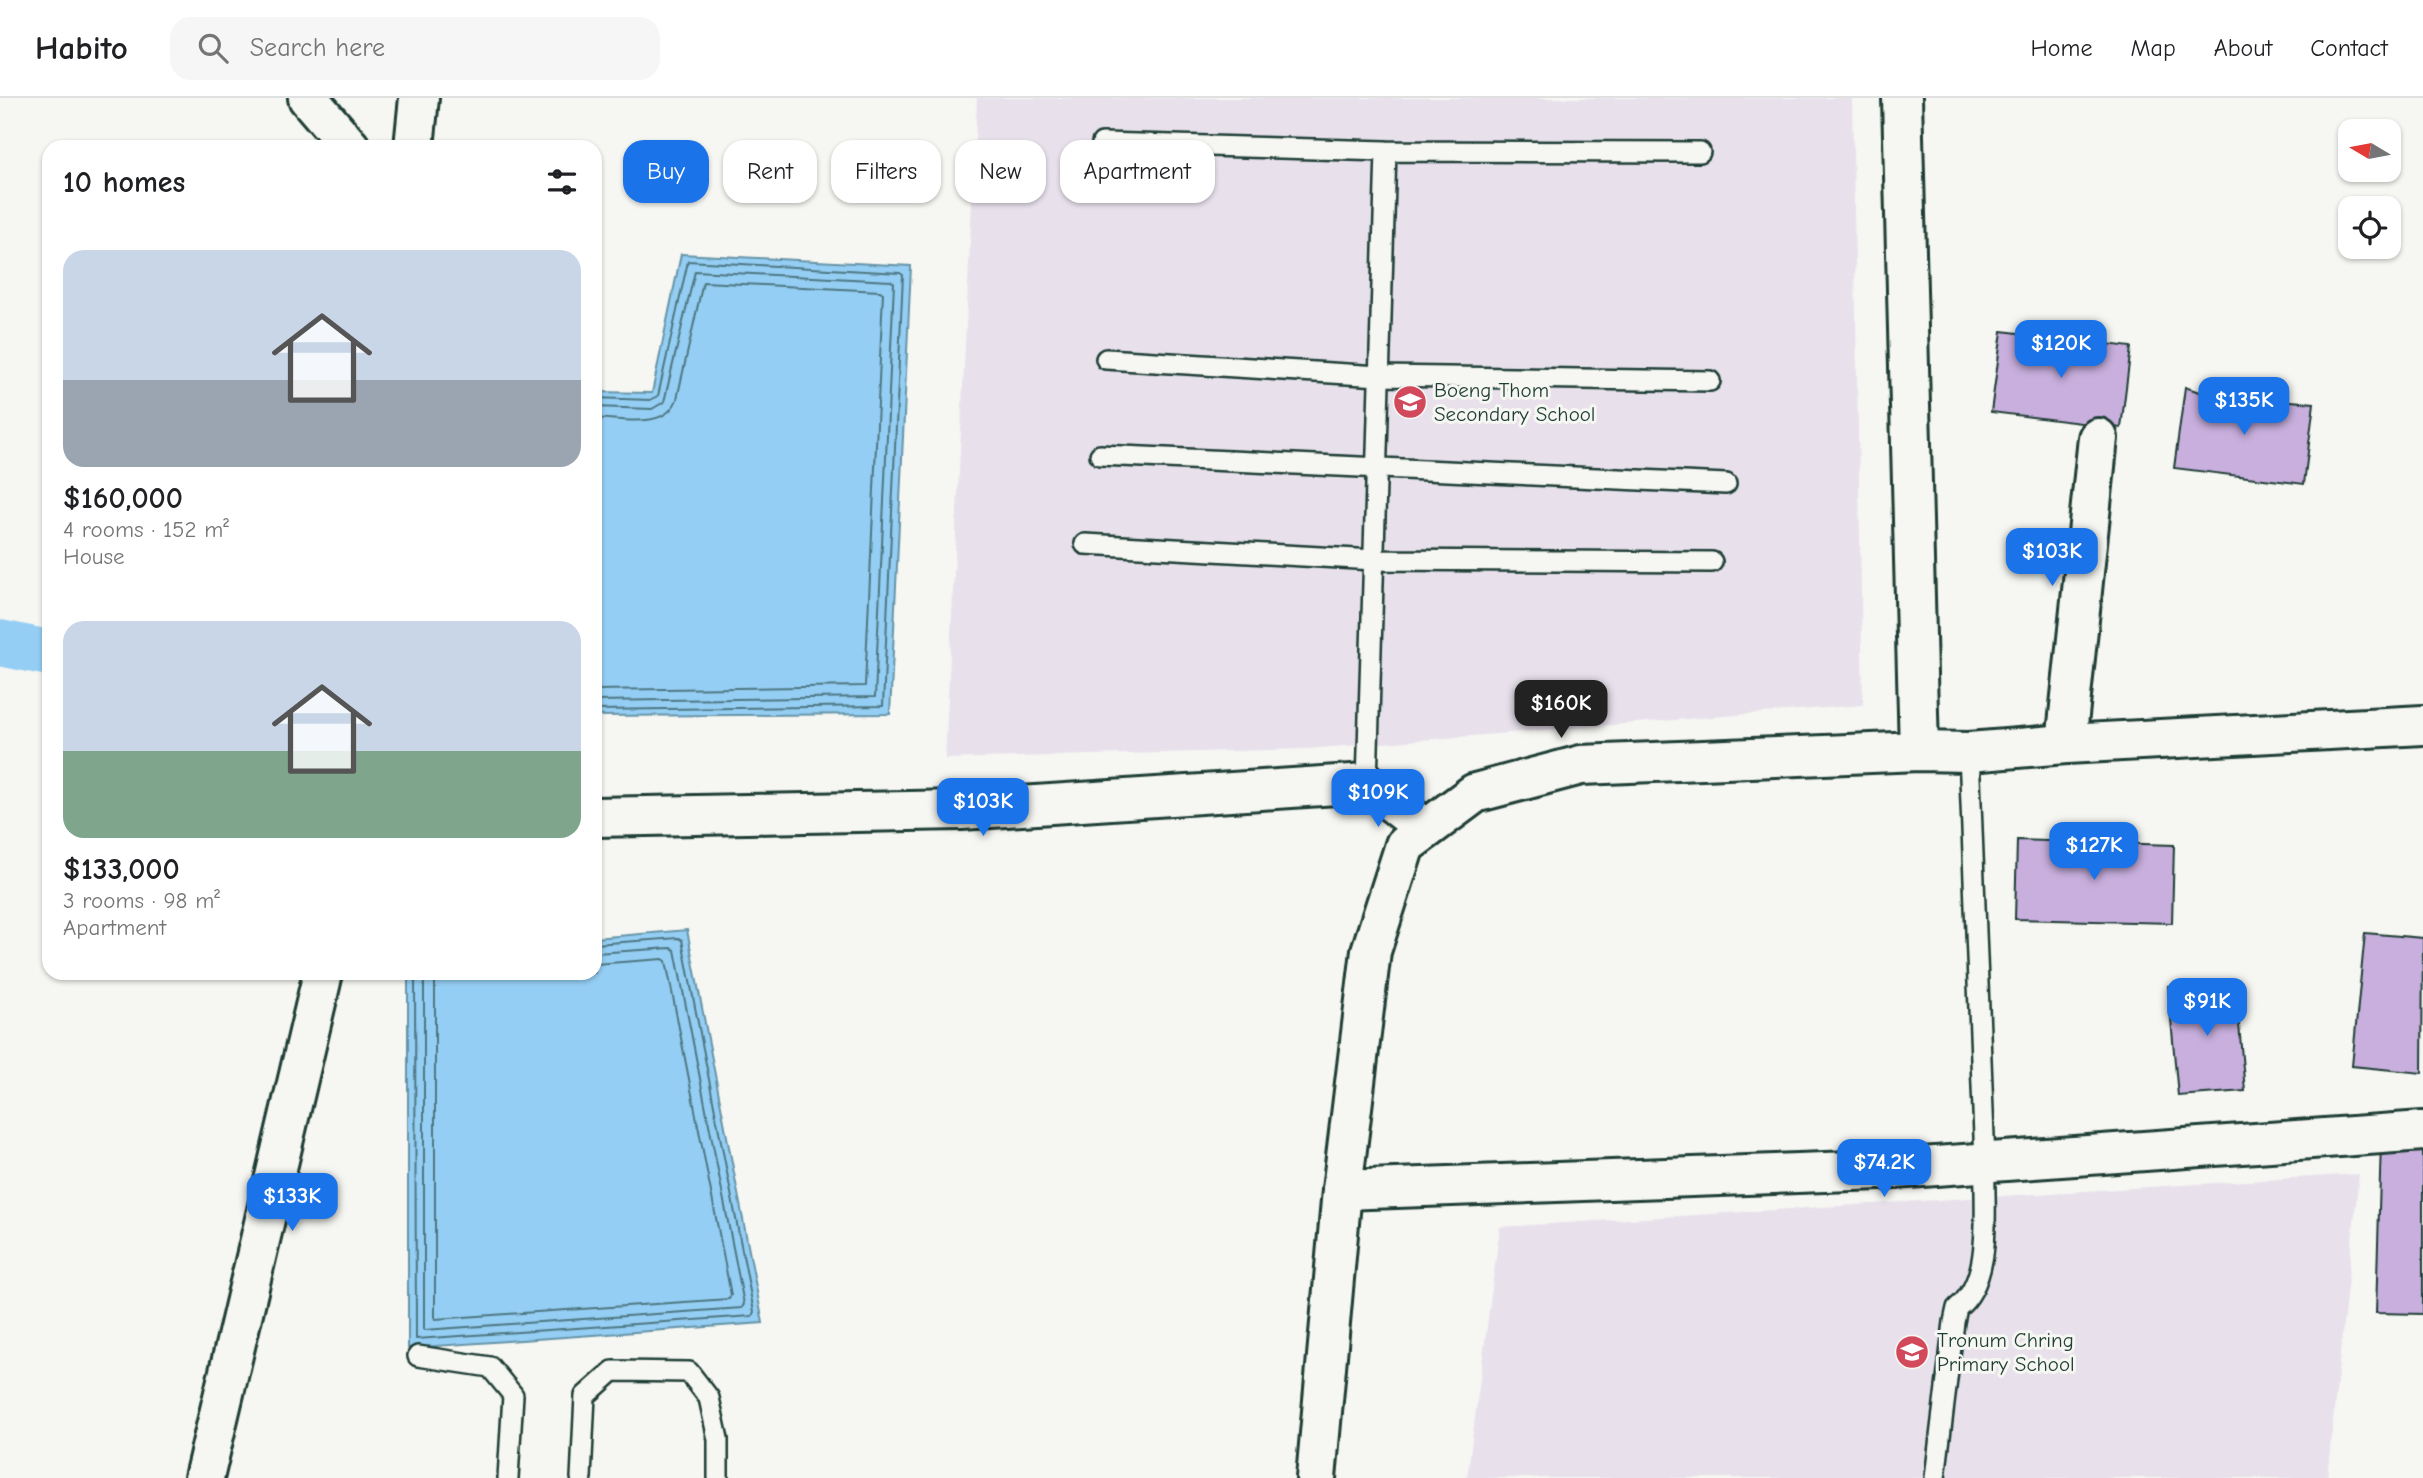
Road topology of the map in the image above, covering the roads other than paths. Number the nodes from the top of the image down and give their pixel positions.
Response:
1 (308, 98) edge
2 (419, 98) edge
3 (1902, 98) edge
4 (344, 140) edge
5 (415, 140) edge
6 (1215, 146) edge
7 (1386, 151) junction
8 (1700, 152) dead end
9 (1105, 359) dead end
10 (1380, 376) junction
11 (1710, 381) dead end
12 (2098, 438) dead end
13 (1100, 455) dead end
14 (1378, 466) junction
15 (1726, 484) dead end
16 (1084, 544) dead end
17 (1375, 560) junction
18 (1712, 562) dead end
19 (2423, 725) edge
20 (2066, 744) junction
21 (1919, 751) junction
22 (1969, 752) junction
23 (1367, 783) junction
24 (602, 817) edge
25 (1426, 829) junction
26 (321, 980) edge
27 (2423, 1132) edge
28 (1985, 1162) junction
29 (1342, 1190) junction
30 (418, 1356) dead end
31 (204, 1478) edge
32 (508, 1478) edge
33 (580, 1478) edge
34 (718, 1478) edge
35 (1316, 1478) edge
36 (1935, 1478) edge

1 - 4 street
2 - 5 street
3 - 21 street
6 - 7 lane
7 - 8 lane
7 - 10 lane
9 - 10 lane
10 - 11 lane
10 - 14 lane
12 - 20 street
13 - 14 lane
14 - 15 lane
14 - 17 lane
16 - 17 lane
17 - 18 lane
17 - 23 lane
19 - 20 street
20 - 22 street
21 - 22 street
21 - 25 street
22 - 28 lane
23 - 24 street
23 - 25 street
25 - 29 street
26 - 31 street
27 - 28 street
28 - 29 street
28 - 36 lane
29 - 35 street
30 - 32 lane
33 - 34 lane

